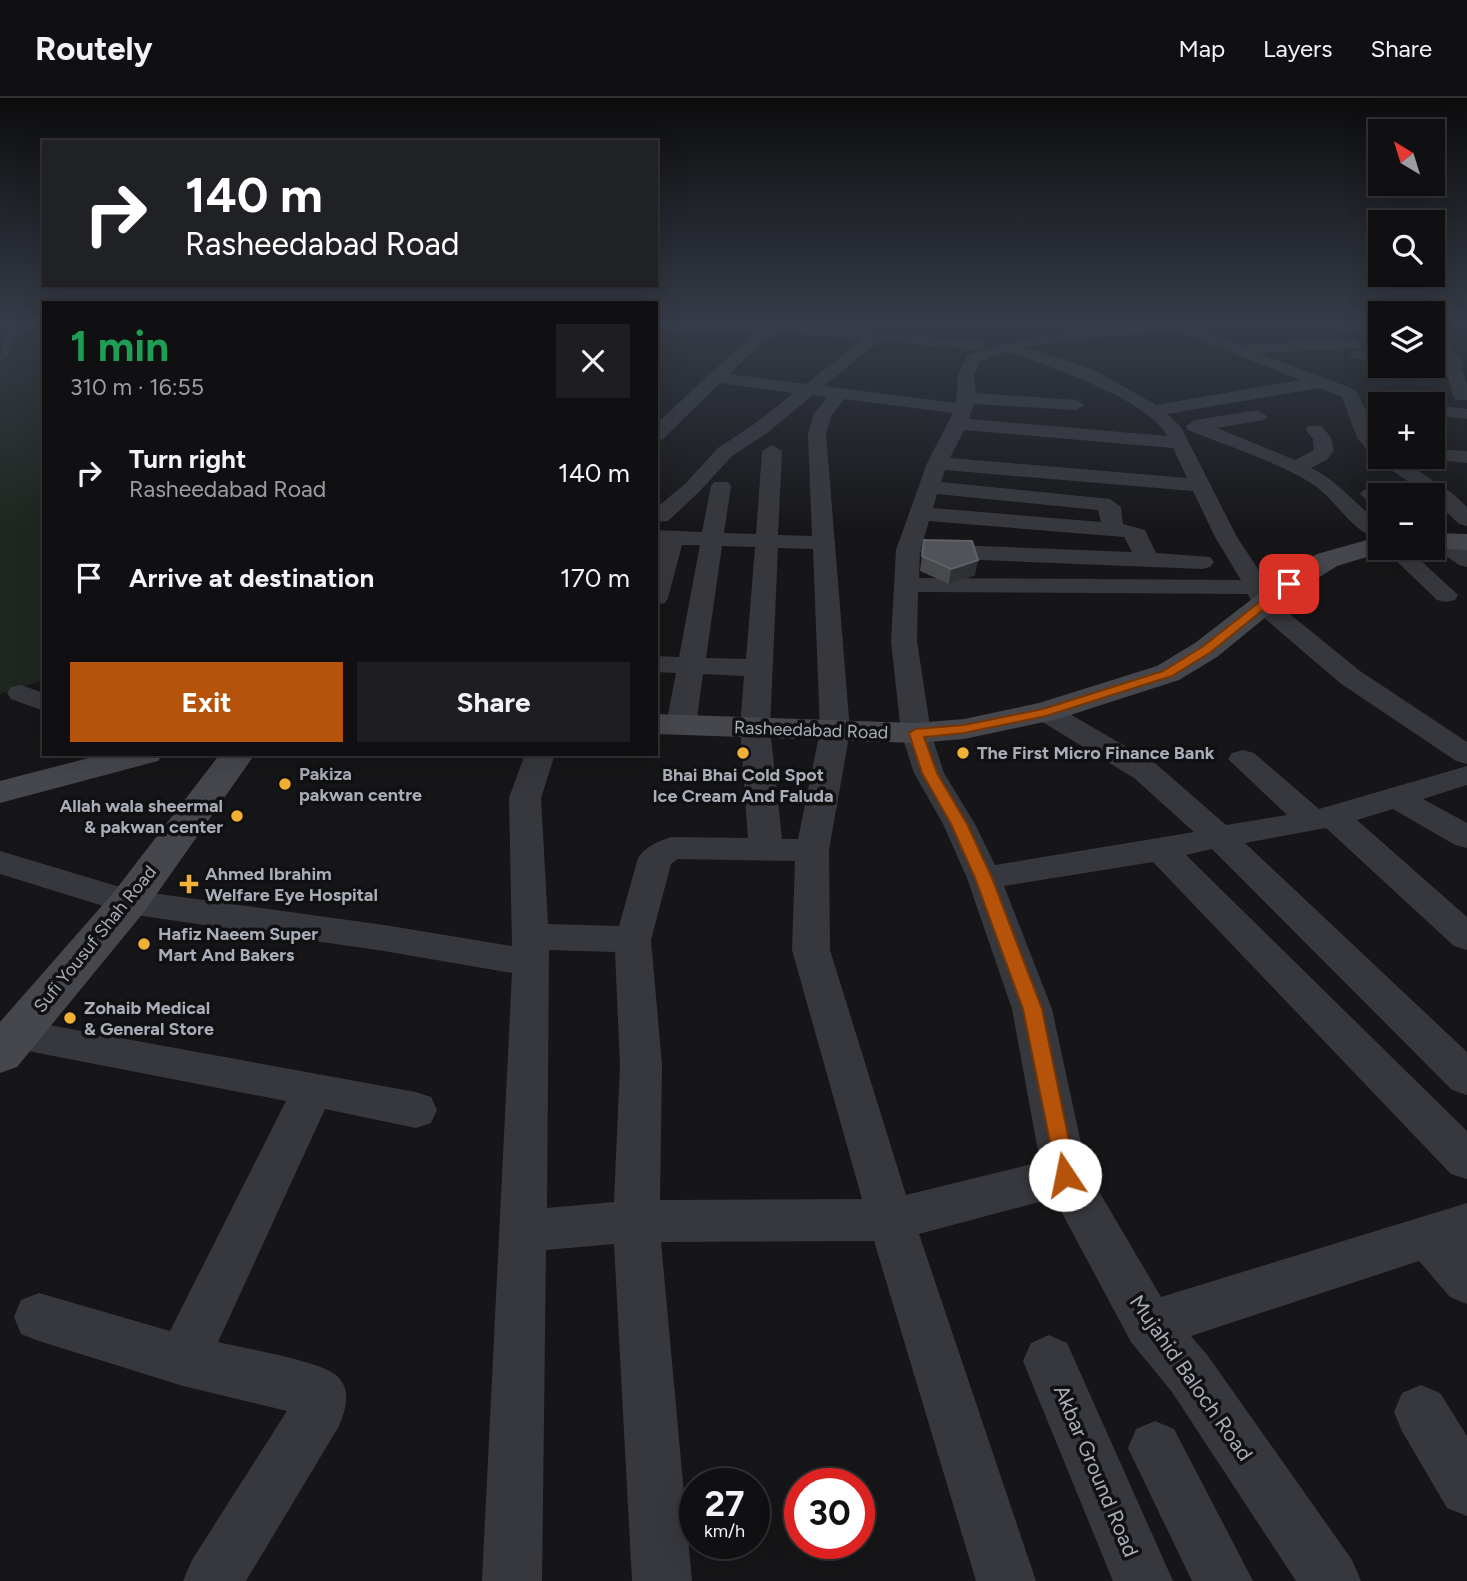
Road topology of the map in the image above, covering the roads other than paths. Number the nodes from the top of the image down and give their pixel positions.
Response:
1 (702, 392) edge
2 (824, 392) joint
3 (826, 392) edge
4 (965, 392) edge
5 (1120, 392) edge
6 (1257, 392) edge
7 (1342, 392) edge
8 (1357, 392) edge
9 (1219, 398) junction
10 (1357, 400) junction
11 (1076, 405) dead end
12 (1464, 405) edge
13 (1445, 408) edge
14 (963, 410) junction
15 (1152, 411) junction
16 (1315, 430) dead end
17 (1182, 432) junction
18 (658, 433) edge
19 (1368, 439) edge
20 (772, 451) dead end
21 (1445, 456) edge
22 (1467, 457) edge
23 (937, 463) junction
24 (1294, 467) junction
25 (1403, 469) edge
26 (1200, 485) junction
27 (721, 486) dead end
28 (930, 487) junction
29 (920, 514) junction
30 (1467, 519) edge
31 (1368, 524) edge
32 (663, 530) edge
33 (1113, 530) junction
34 (714, 539) junction
35 (1445, 540) edge
36 (767, 541) junction
37 (1467, 542) edge
38 (822, 543) junction
39 (1445, 546) edge
40 (1368, 548) edge
41 (908, 550) junction
42 (1147, 560) junction
43 (1408, 560) edge
44 (1467, 560) edge
45 (1202, 562) dead end
46 (658, 579) edge
47 (906, 585) junction
48 (1446, 595) dead end
49 (1261, 596) junction
50 (658, 664) edge
51 (690, 665) junction
52 (759, 668) junction
53 (1046, 712) junction
54 (669, 725) edge
55 (755, 728) junction
56 (835, 731) junction
57 (916, 733) junction
58 (1467, 755) edge
59 (138, 756) edge
60 (237, 756) edge
61 (539, 756) edge
62 (1243, 759) dead end
63 (1467, 775) edge
64 (0, 792) edge
65 (1397, 798) junction
66 (1323, 819) junction
67 (1467, 836) edge
68 (1219, 837) junction
69 (766, 849) junction
70 (812, 850) junction
71 (1161, 850) junction
72 (0, 862) edge
73 (984, 878) junction
74 (129, 902) junction
75 (1467, 937) edge
76 (633, 940) junction
77 (530, 949) junction
78 (7, 1041) edge
79 (1467, 1078) edge
80 (313, 1088) junction
81 (416, 1110) dead end
82 (1467, 1160) edge
83 (1065, 1175) junction
84 (892, 1220) junction
85 (636, 1221) junction
86 (523, 1231) junction
87 (1448, 1231) edge
88 (1467, 1281) edge
89 (39, 1317) dead end
90 (1149, 1325) junction
91 (183, 1360) junction
92 (1049, 1362) dead end
93 (1421, 1412) dead end
94 (1155, 1448) dead end
95 (1467, 1488) edge
96 (213, 1581) edge
97 (512, 1581) edge
98 (662, 1581) edge
99 (1006, 1581) edge
100 (1143, 1581) edge
101 (1223, 1581) edge
102 (1331, 1581) edge

1 - 18 street
2 - 32 street
2 - 38 street
3 - 14 street
4 - 14 street
5 - 15 street
6 - 9 street
7 - 10 street
8 - 10 street
9 - 15 street
9 - 17 street
10 - 19 street
11 - 14 street
12 - 13 street
14 - 17 street
14 - 23 street, Mujahid Baloch Road
15 - 17 street
16 - 24 street
17 - 24 street
17 - 26 street
20 - 36 street
21 - 22 street
23 - 26 street
23 - 28 street, Mujahid Baloch Road
24 - 31 street
25 - 30 street
26 - 49 street
27 - 34 street
28 - 29 street, Mujahid Baloch Road
28 - 33 street
29 - 33 street
29 - 41 street, Mujahid Baloch Road
32 - 34 street
32 - 46 street
33 - 42 street
34 - 36 street
34 - 51 street
35 - 37 main road
36 - 38 street
36 - 52 street
38 - 56 street
39 - 44 street
40 - 49 main road, Rasheedabad Road
41 - 42 street
41 - 47 street, Mujahid Baloch Road
42 - 45 street
43 - 48 street
47 - 49 street
47 - 57 street, Mujahid Baloch Road
49 - 53 main road, Rasheedabad Road
49 - 58 street
50 - 51 street
51 - 52 street
51 - 54 street
52 - 55 street
53 - 57 main road, Rasheedabad Road
53 - 68 street
54 - 55 main road, Rasheedabad Road
55 - 56 main road, Rasheedabad Road
55 - 69 street
56 - 57 main road, Rasheedabad Road
56 - 70 street
57 - 73 street, Mujahid Baloch Road
59 - 64 main road
60 - 74 main road, Sufi Yousuf Shah Road
61 - 77 street
62 - 66 street
63 - 65 street
65 - 66 street
65 - 67 street
66 - 68 street
66 - 75 street
68 - 71 street
68 - 79 street
69 - 70 street
69 - 76 street
70 - 84 street
71 - 73 street
71 - 82 street
72 - 74 street
73 - 83 street, Mujahid Baloch Road
74 - 77 street
74 - 78 main road, Sufi Yousuf Shah Road
76 - 77 street
76 - 85 street
77 - 86 street
78 - 80 street
80 - 81 street
80 - 91 street
83 - 84 street
83 - 90 street, Mujahid Baloch Road
84 - 85 street
84 - 99 street
85 - 86 street
85 - 98 street
86 - 97 street
87 - 88 street
87 - 90 street
89 - 91 street
90 - 102 street, Mujahid Baloch Road
91 - 96 street
92 - 100 street, Akbar Ground Road
93 - 95 street
94 - 101 street

